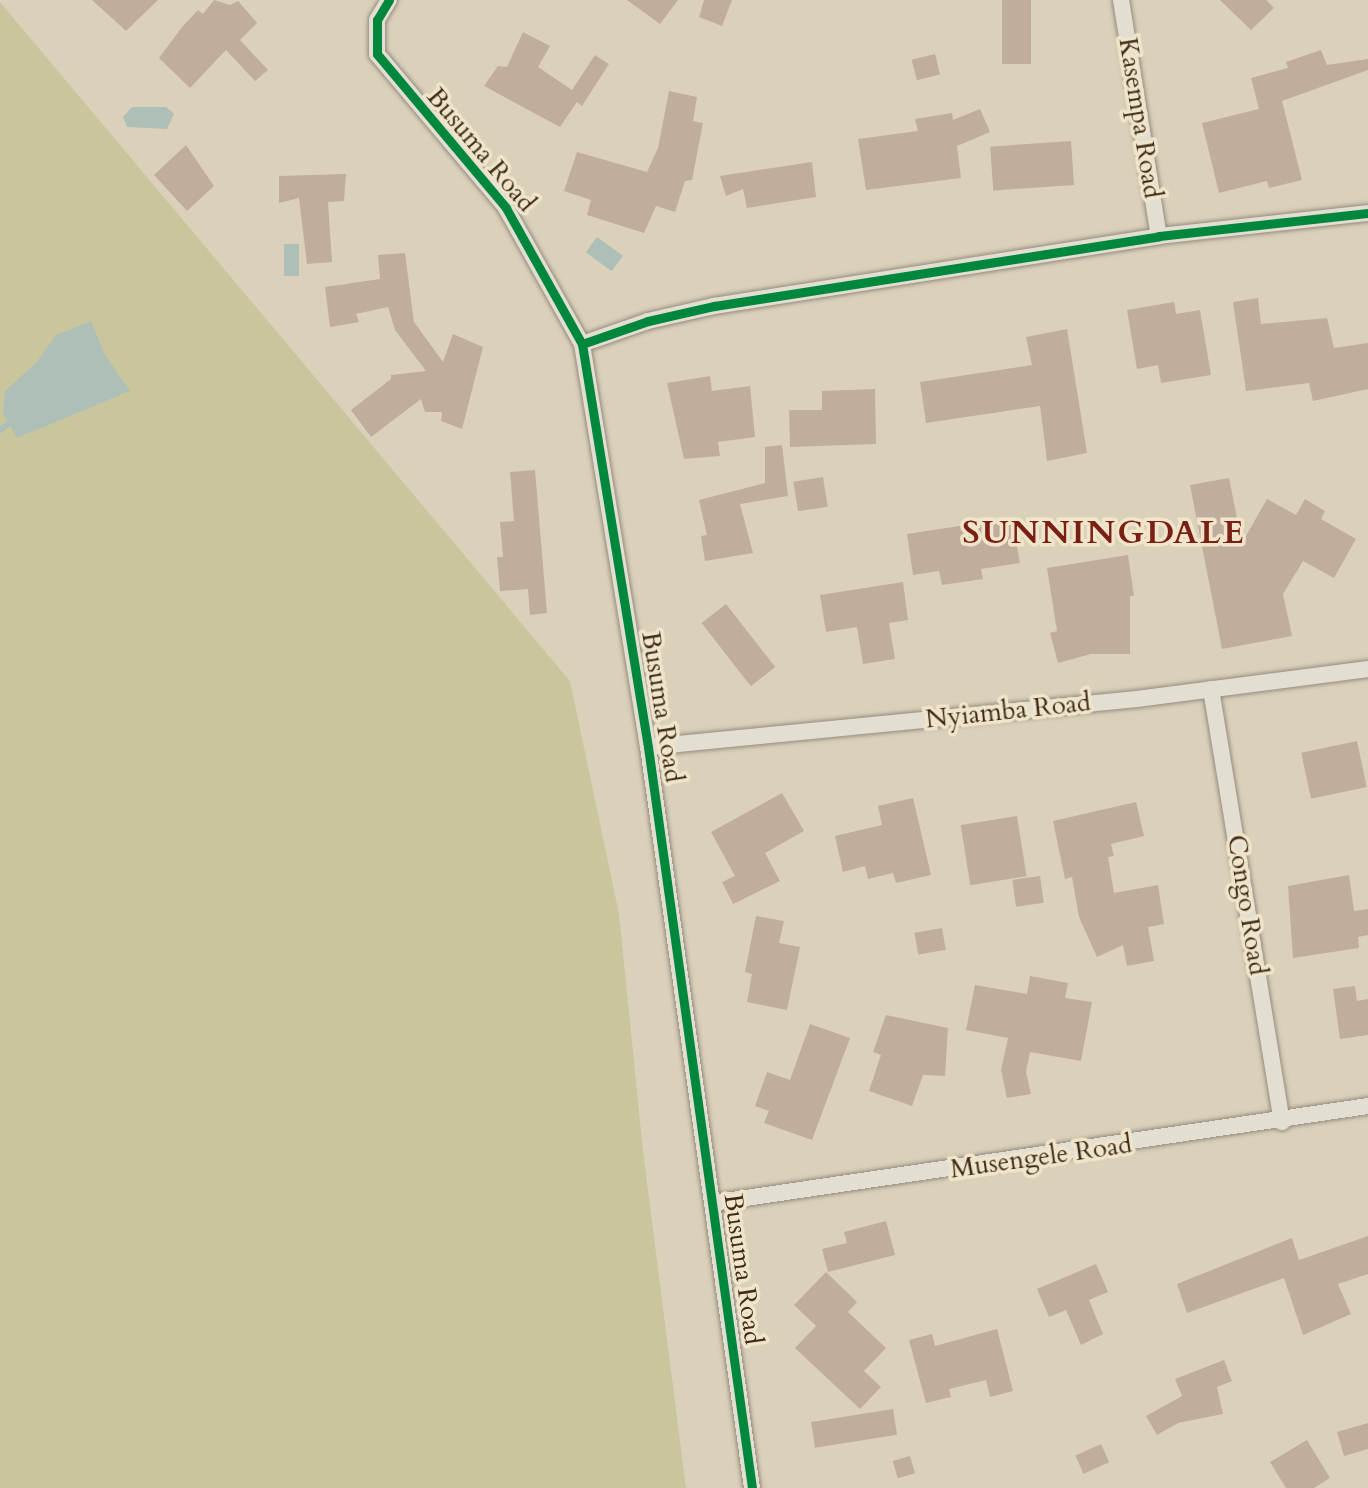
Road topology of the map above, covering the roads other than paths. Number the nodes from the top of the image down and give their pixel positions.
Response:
1 (389, 0) edge
2 (1121, 0) edge
3 (1368, 213) edge
4 (1159, 236) junction
5 (582, 344) junction
6 (1368, 669) edge
7 (1211, 688) junction
8 (648, 747) junction
9 (1368, 1106) edge
10 (1282, 1122) junction
11 (712, 1203) junction
12 (752, 1488) edge

1 - 5 street, Busuma Road
2 - 4 street, Kasempa Road
3 - 4 street
4 - 5 street
5 - 8 street, Busuma Road
6 - 7 street, Nyiamba Road
7 - 8 street, Nyiamba Road
7 - 10 street, Congo Road
8 - 11 street, Busuma Road
9 - 10 street, Musengele Road
10 - 11 street, Musengele Road
11 - 12 street, Busuma Road

